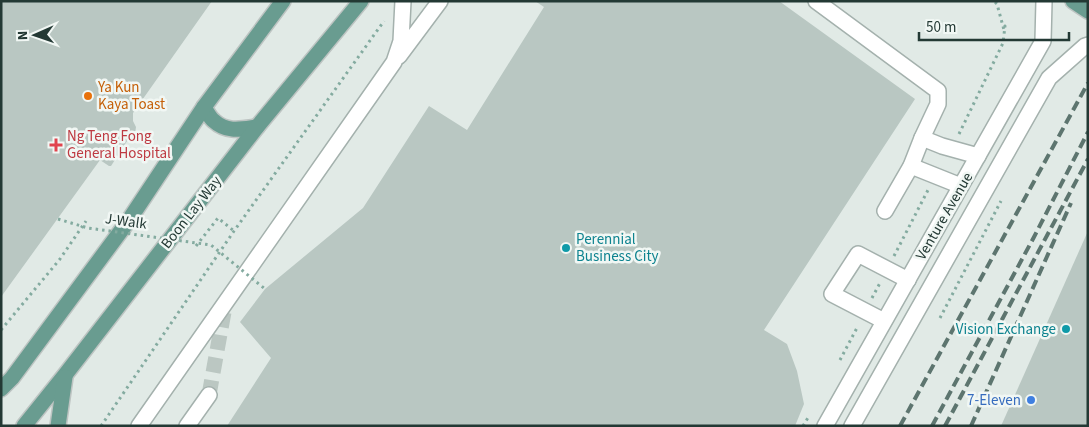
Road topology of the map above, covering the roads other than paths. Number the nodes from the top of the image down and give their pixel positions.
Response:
1 (283, 1) edge
2 (361, 1) edge
3 (403, 1) edge
4 (440, 1) edge
5 (816, 1) edge
6 (1044, 1) edge
7 (1073, 1) edge
8 (1088, 11) edge
9 (1088, 45) edge
10 (394, 62) junction
11 (204, 107) junction
12 (257, 127) junction
13 (922, 138) junction
14 (978, 156) junction
15 (911, 166) junction
16 (961, 186) junction
17 (885, 211) dead end
18 (908, 280) junction
19 (884, 321) junction
20 (65, 375) junction
21 (7, 379) edge
22 (1, 389) edge
23 (209, 395) tunnel mouth
24 (24, 426) edge
25 (58, 426) edge
26 (139, 426) edge
27 (187, 426) edge
28 (825, 426) edge
29 (852, 426) edge

1 - 11 main road
2 - 12 main road, Boon Lay Way
3 - 10 street
4 - 10 street
5 - 13 street
6 - 14 street, Venture Avenue
7 - 8 main road
9 - 29 street, Venture Avenue
10 - 26 street
11 - 12 main road
11 - 21 main road
12 - 20 main road, Boon Lay Way
13 - 14 street
13 - 15 street
14 - 16 street, Venture Avenue
15 - 16 street
15 - 17 street
16 - 18 street, Venture Avenue
18 - 19 street, Venture Avenue
18 - 19 street
19 - 28 street, Venture Avenue
20 - 24 main road, Boon Lay Way
20 - 25 main road
21 - 22 main road
23 - 27 street

